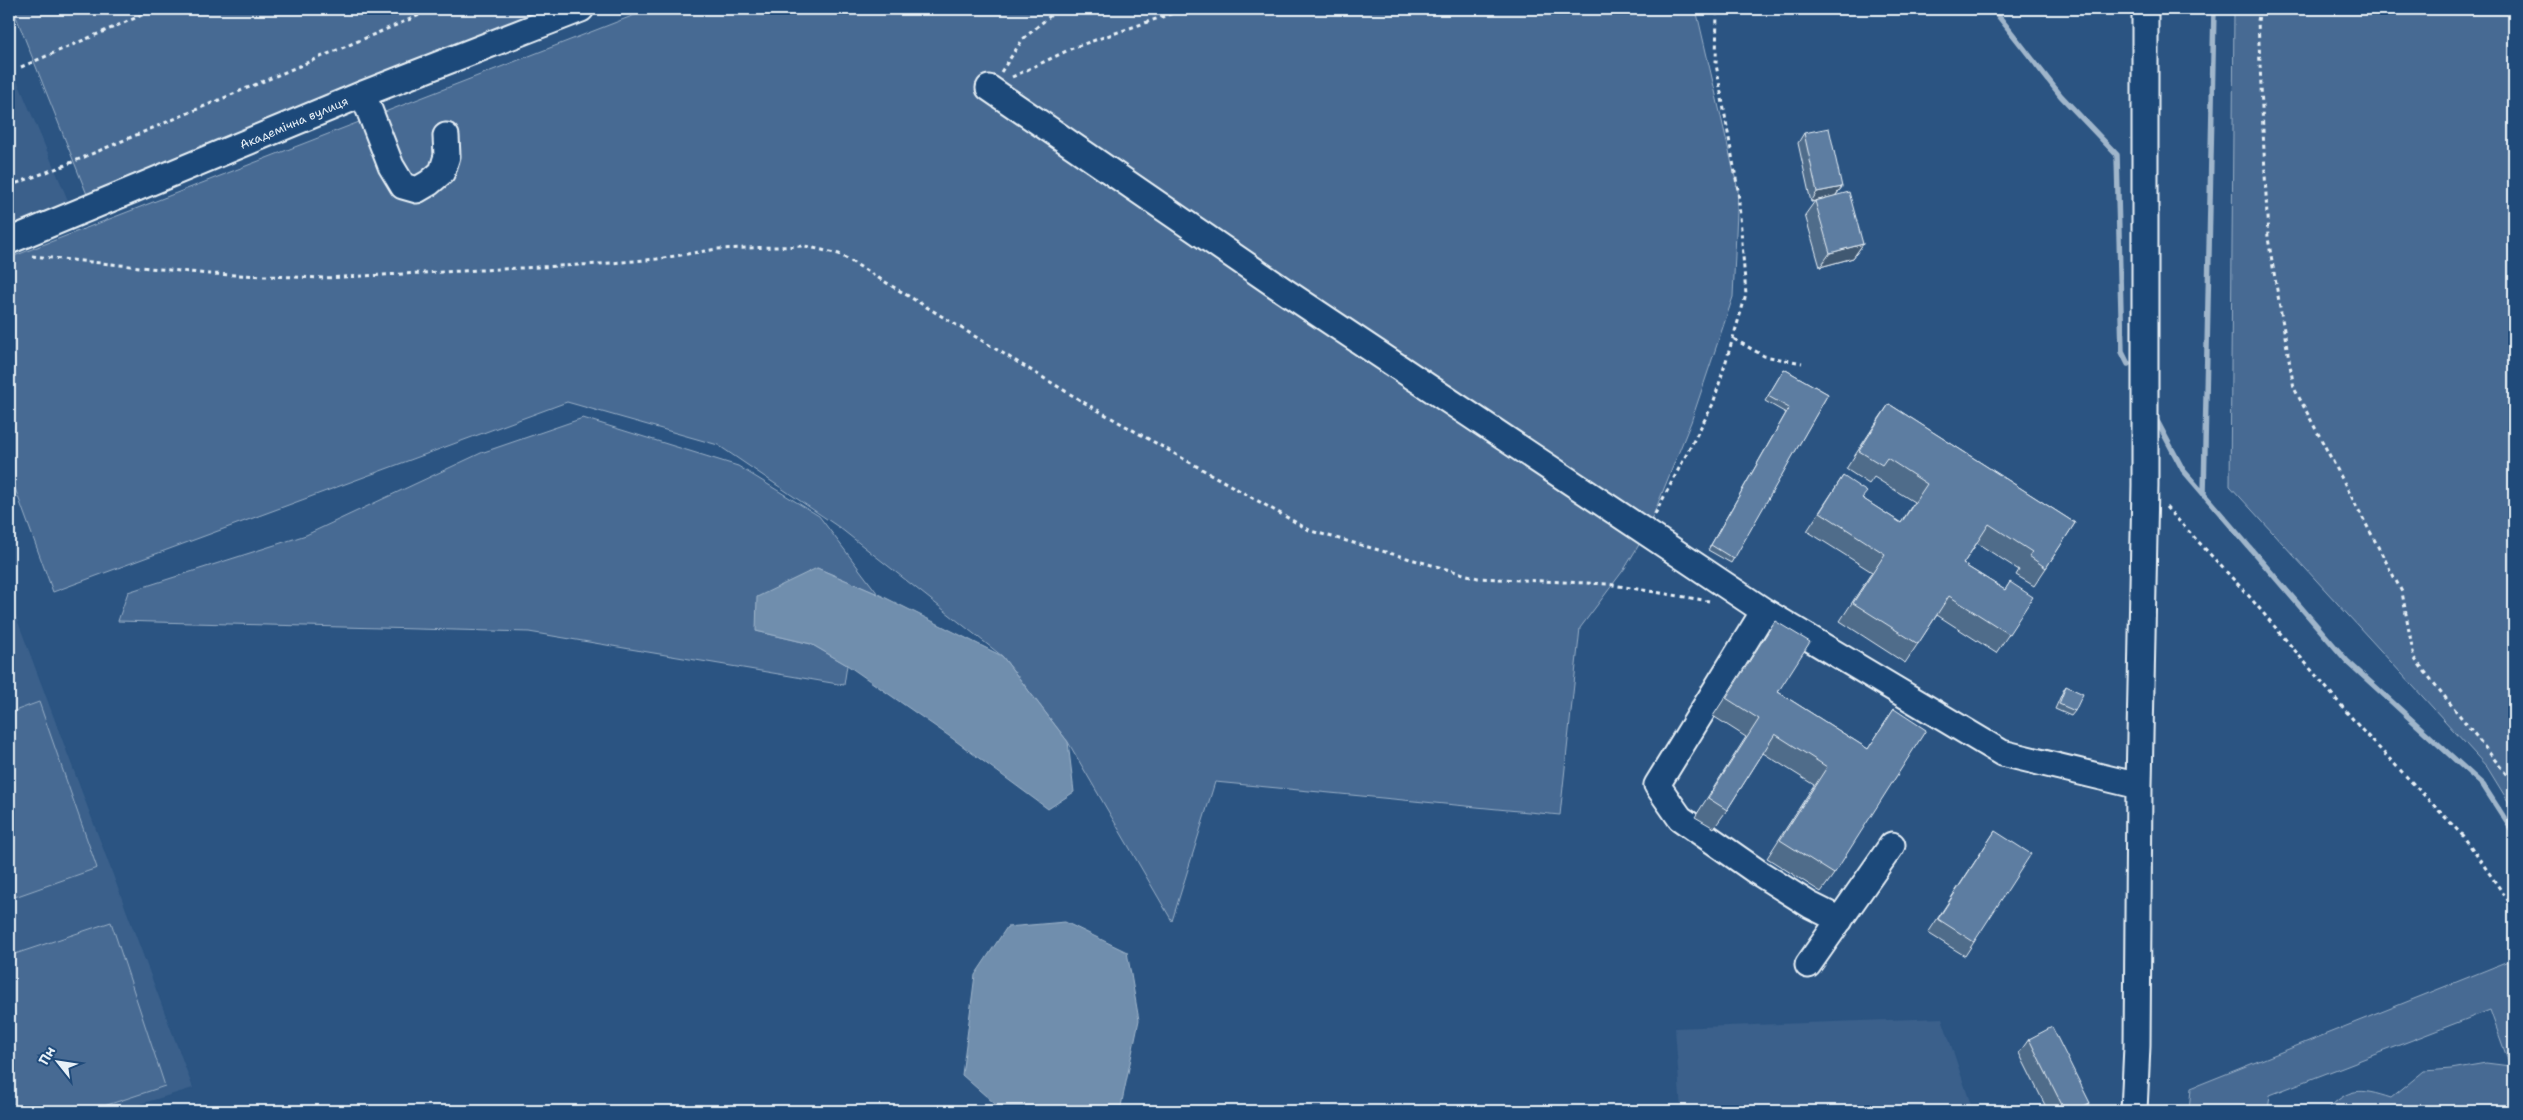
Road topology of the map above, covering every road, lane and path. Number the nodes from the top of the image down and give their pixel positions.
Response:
1 (156, 9) edge
2 (434, 9) edge
3 (580, 9) edge
4 (1058, 9) edge
5 (1186, 9) edge
6 (1717, 9) edge
7 (2145, 9) edge
8 (2260, 9) edge
9 (21, 66) dead end
10 (989, 88) junction
11 (363, 94) junction
12 (446, 136) dead end
13 (9, 186) edge
14 (18, 248) edge
15 (1734, 339) junction
16 (1802, 363) dead end
17 (2146, 485) junction
18 (1646, 533) junction
19 (1715, 602) dead end
20 (1764, 611) junction
21 (2514, 784) edge
22 (2139, 786) junction
23 (1892, 845) dead end
24 (2514, 909) edge
25 (1840, 920) junction
26 (1808, 965) dead end
27 (2134, 1111) edge

1 - 9 path
2 - 13 path
3 - 11 street, Академічна вулиця
4 - 10 path
5 - 10 path
6 - 15 path
7 - 17 street
8 - 21 path
10 - 18 street
11 - 12 street
11 - 14 street, Академічна вулиця
14 - 19 path
15 - 16 path
15 - 18 path
17 - 22 street
17 - 24 path
18 - 20 street
20 - 22 street
20 - 25 street
22 - 27 street
23 - 25 street
25 - 26 street

